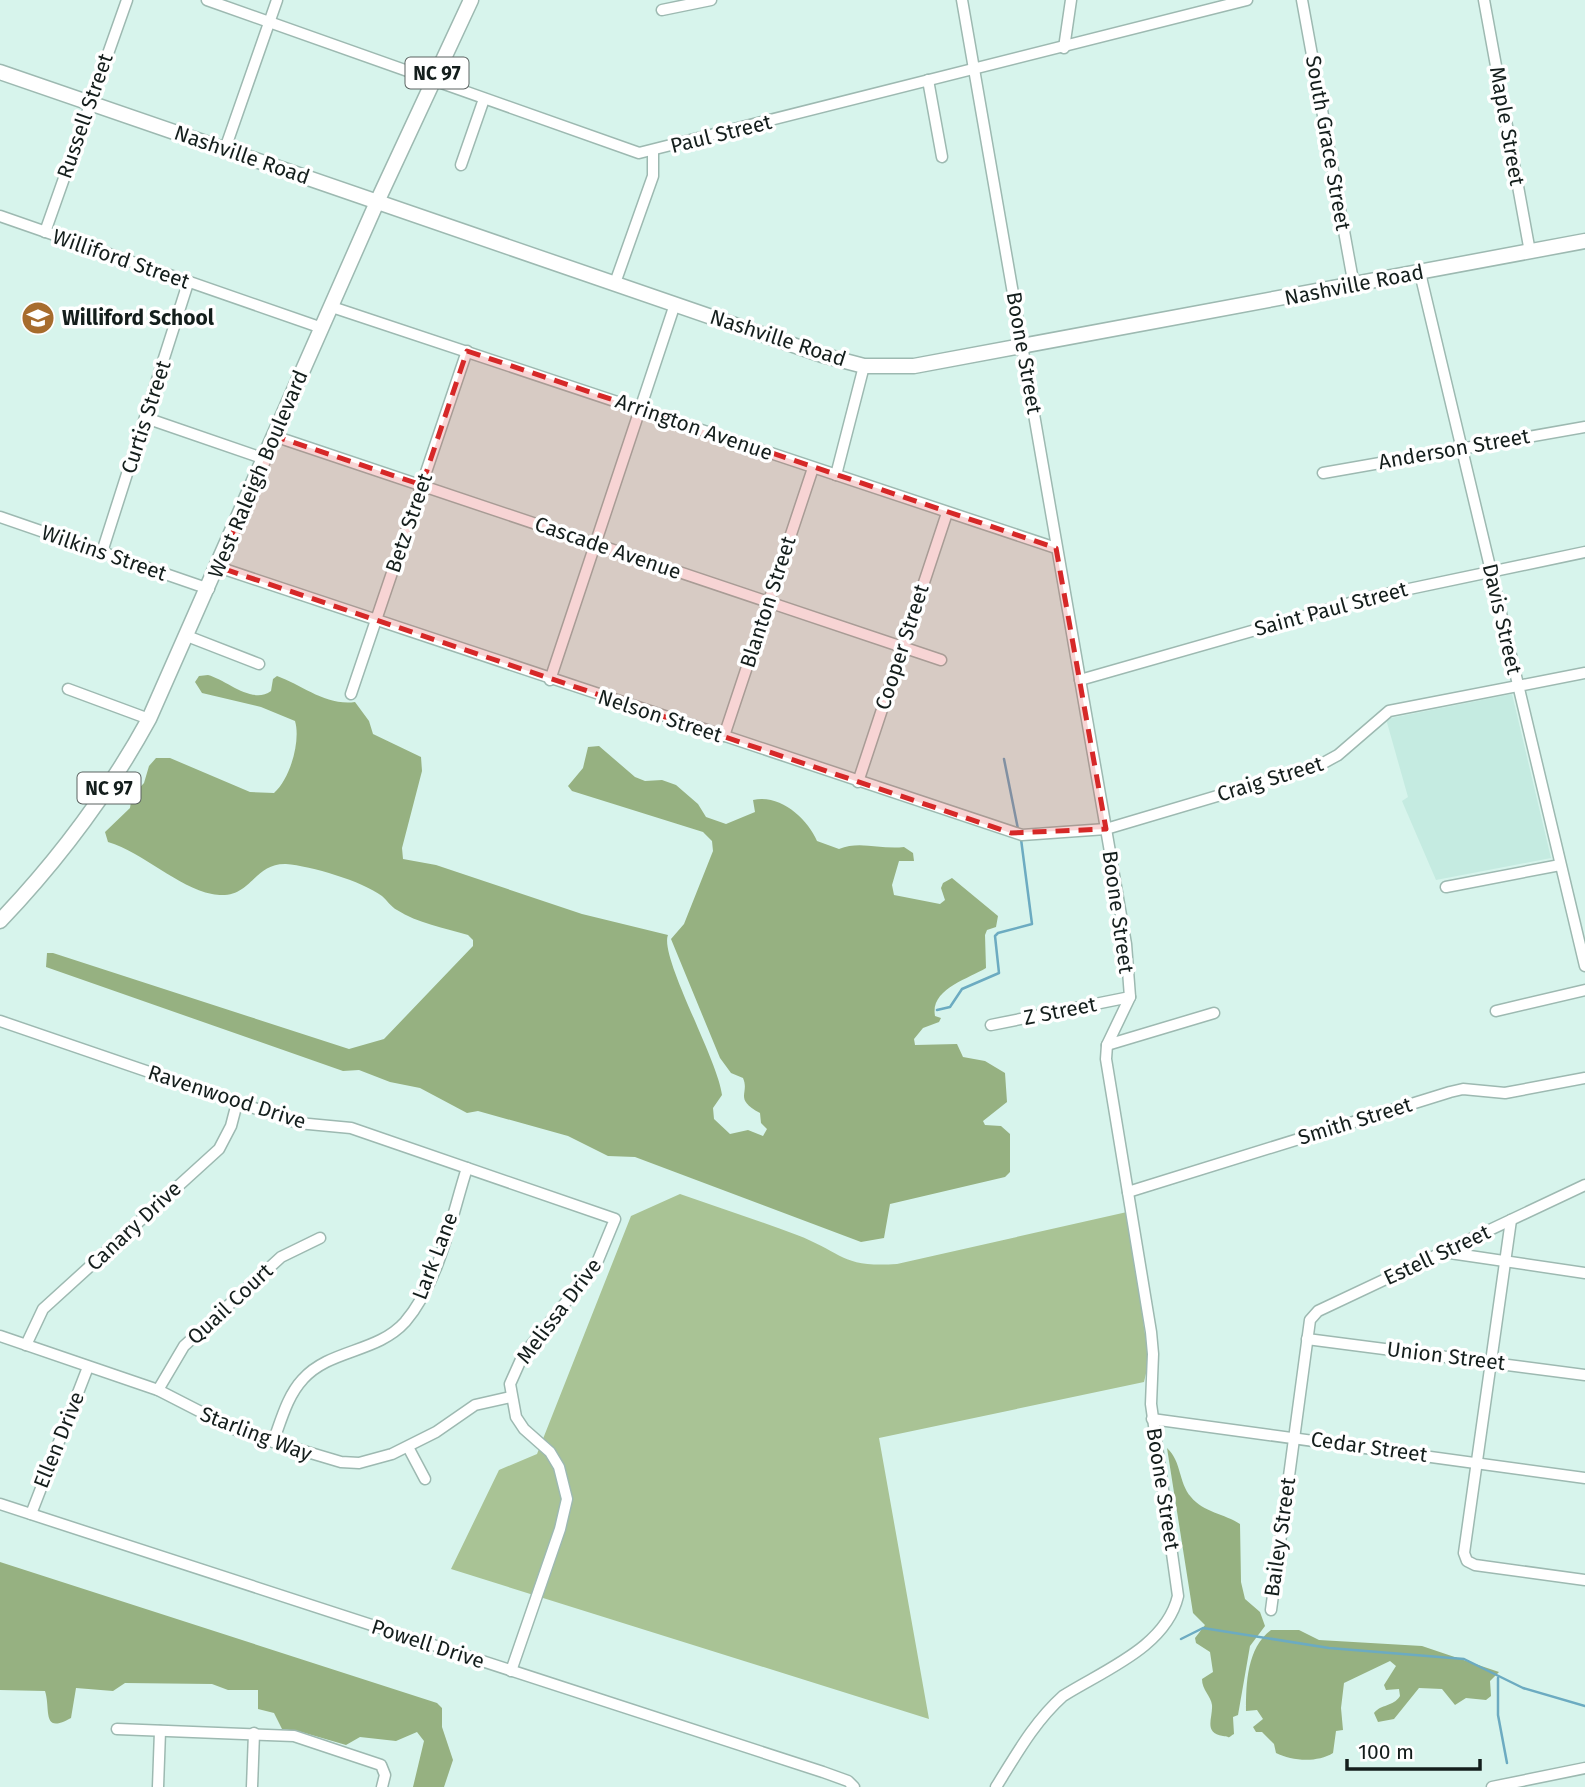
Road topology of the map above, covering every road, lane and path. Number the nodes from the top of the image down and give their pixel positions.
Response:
1 (127, 0) edge
2 (207, 0) edge
3 (277, 0) edge
4 (711, 0) edge
5 (962, 0) edge
6 (1071, 0) edge
7 (1247, 0) edge
8 (1302, 0) edge
9 (1484, 0) edge
10 (468, 1) edge
11 (662, 10) dead end
12 (270, 22) junction
13 (1064, 48) junction
14 (974, 68) junction
15 (0, 72) edge
16 (928, 80) junction
17 (433, 81) junction
18 (484, 99) junction
19 (89, 103) junction
20 (225, 149) junction
21 (653, 151) junction
22 (942, 157) dead end
23 (461, 165) dead end
24 (377, 202) junction
25 (0, 216) edge
26 (45, 232) junction
27 (1585, 242) edge
28 (1530, 252) junction
29 (1420, 273) junction
30 (188, 282) junction
31 (615, 283) junction
32 (1354, 286) junction
33 (675, 304) junction
34 (331, 307) junction
35 (322, 328) junction
36 (1023, 348) junction
37 (467, 351) junction
38 (864, 366) junction
39 (640, 409) junction
40 (146, 418) junction
41 (1585, 427) edge
42 (274, 436) junction
43 (1462, 447) junction
44 (265, 459) junction
45 (813, 468) junction
46 (1324, 473) dead end
47 (836, 475) junction
48 (422, 485) junction
49 (947, 513) junction
50 (0, 517) edge
51 (595, 544) junction
52 (1056, 548) junction
53 (102, 552) junction
54 (1585, 552) edge
55 (218, 567) junction
56 (1491, 570) junction
57 (209, 589) junction
58 (768, 602) junction
59 (376, 620) junction
60 (187, 636) junction
61 (902, 648) junction
62 (941, 660) dead end
63 (259, 664) dead end
64 (1585, 673) edge
65 (550, 680) junction
66 (1080, 680) junction
67 (1517, 686) junction
68 (68, 689) dead end
69 (351, 694) dead end
70 (149, 719) junction
71 (724, 736) junction
72 (858, 782) junction
73 (1106, 829) junction
74 (1560, 865) junction
75 (1446, 887) dead end
76 (0, 921) edge
77 (1580, 923) edge
78 (1585, 965) edge
79 (1585, 990) edge
80 (1130, 997) junction
81 (1496, 1011) dead end
82 (1214, 1013) dead end
83 (0, 1021) edge
84 (991, 1025) dead end
85 (1107, 1045) junction
86 (1585, 1078) edge
87 (237, 1103) junction
88 (467, 1168) junction
89 (1585, 1185) edge
90 (1128, 1192) junction
91 (615, 1219) joint
92 (1511, 1220) junction
93 (320, 1238) dead end
94 (1443, 1252) junction
95 (1507, 1262) junction
96 (1585, 1273) edge
97 (0, 1336) edge
98 (1307, 1339) junction
99 (26, 1345) junction
100 (1492, 1362) junction
101 (88, 1367) junction
102 (1585, 1375) edge
103 (158, 1390) junction
104 (510, 1397) junction
105 (1152, 1419) junction
106 (1294, 1436) junction
107 (273, 1442) junction
108 (408, 1447) junction
109 (1478, 1463) junction
110 (1585, 1478) edge
111 (425, 1479) dead end
112 (0, 1504) edge
113 (31, 1514) junction
114 (1585, 1580) edge
115 (1271, 1610) dead end
116 (511, 1671) junction
117 (117, 1729) dead end
118 (160, 1731) junction
119 (254, 1733) junction
120 (1585, 1768) edge
121 (158, 1787) edge
122 (252, 1787) edge
123 (382, 1787) edge
124 (854, 1787) edge
125 (996, 1787) edge
126 (1492, 1787) edge

1 - 19 street, Russell Street
2 - 12 street, Paul Street
3 - 12 street
4 - 11 street
5 - 14 street, Boone Street
6 - 13 street
7 - 13 street, Paul Street
8 - 32 street, South Grace Street
9 - 28 street, Maple Street
10 - 17 main road, West Raleigh Boulevard / NC 97
12 - 17 street, Paul Street
12 - 20 street
13 - 14 street, Paul Street
14 - 16 street, Paul Street
14 - 36 street, Boone Street
15 - 19 main road, Nashville Road
16 - 21 street, Paul Street
16 - 22 street
17 - 18 street, Paul Street
17 - 24 main road, West Raleigh Boulevard / NC 97
18 - 21 street, Paul Street
18 - 23 street
19 - 20 main road, Nashville Road
19 - 26 street, Russell Street
20 - 24 main road, Nashville Road
21 - 31 street
24 - 31 main road, Nashville Road
24 - 34 main road, West Raleigh Boulevard / NC 97
25 - 26 street, Williford Street
26 - 30 street, Williford Street
27 - 28 main road, Nashville Road
28 - 29 main road, Nashville Road
29 - 32 main road, Nashville Road
29 - 43 street, Davis Street
30 - 35 street, Williford Street
30 - 40 street, Curtis Street
31 - 33 main road, Nashville Road
32 - 36 main road, Nashville Road
33 - 38 main road, Nashville Road
33 - 39 street
34 - 35 main road, West Raleigh Boulevard / NC 97
34 - 37 street, Arrington Avenue
35 - 42 main road, West Raleigh Boulevard / NC 97
36 - 38 main road, Nashville Road
36 - 52 street, Boone Street
37 - 39 street, Arrington Avenue
37 - 48 street, Betz Street
38 - 47 street
39 - 45 street, Arrington Avenue
39 - 51 street
40 - 44 street
40 - 53 street, Curtis Street
41 - 43 street, Anderson Street
42 - 44 main road, West Raleigh Boulevard / NC 97
42 - 48 street, Cascade Avenue
43 - 46 street, Anderson Street
43 - 56 street, Davis Street
44 - 55 main road, West Raleigh Boulevard / NC 97
45 - 47 street, Arrington Avenue
45 - 58 street, Blanton Street
47 - 49 street, Arrington Avenue
48 - 51 street, Cascade Avenue
48 - 59 street, Betz Street
49 - 52 street, Arrington Avenue
49 - 61 street, Cooper Street
50 - 53 street, Wilkins Street
51 - 58 street, Cascade Avenue
51 - 65 street
52 - 66 street, Boone Street
53 - 57 street, Wilkins Street
54 - 56 street, Saint Paul Street
55 - 57 main road, West Raleigh Boulevard / NC 97
55 - 59 street, Nelson Street
56 - 66 street, Saint Paul Street
56 - 67 street, Davis Street
57 - 60 main road, West Raleigh Boulevard / NC 97
58 - 61 street, Cascade Avenue
58 - 71 street, Blanton Street
59 - 65 street, Nelson Street
59 - 69 street, Betz Street
60 - 63 street
60 - 70 main road, West Raleigh Boulevard / NC 97
61 - 62 street, Cascade Avenue
61 - 72 street, Cooper Street
64 - 67 street, Craig Street
65 - 71 street, Nelson Street
66 - 73 street, Boone Street
67 - 73 street, Craig Street
67 - 74 street, Davis Street
68 - 70 street
70 - 76 main road, West Raleigh Boulevard / NC 97
71 - 72 street, Nelson Street
72 - 73 street, Nelson Street
73 - 80 street, Boone Street
74 - 75 street
74 - 77 street, Davis Street
77 - 78 street, Davis Street
79 - 81 street
80 - 84 street, Z Street
80 - 85 street, Boone Street
82 - 85 street
83 - 87 street, Ravenwood Drive
85 - 90 street, Boone Street
86 - 90 street, Smith Street
87 - 88 street, Ravenwood Drive
87 - 99 street, Canary Drive
88 - 91 street, Ravenwood Drive
88 - 107 street, Lark Lane
89 - 92 street, Estell Street
90 - 105 street, Boone Street
91 - 104 street, Melissa Drive
92 - 94 street, Estell Street
92 - 95 street
93 - 103 street, Quail Court
94 - 95 street
94 - 98 street, Estell Street
95 - 96 street
95 - 100 street
97 - 99 street, Starling Way
98 - 100 street, Union Street
98 - 106 street, Bailey Street
99 - 101 street, Starling Way
100 - 102 street, Union Street
100 - 109 street
101 - 103 street, Starling Way
101 - 113 street, Ellen Drive
103 - 107 street, Starling Way
104 - 108 street, Starling Way
104 - 116 street
105 - 106 street, Cedar Street
105 - 125 street, Boone Street
106 - 109 street, Cedar Street
106 - 115 street, Bailey Street
107 - 108 street, Starling Way
108 - 111 street
109 - 110 street, Cedar Street
109 - 114 street
112 - 113 street, Powell Drive
113 - 116 street, Powell Drive
116 - 124 street, Powell Drive
117 - 118 street
118 - 119 street
118 - 121 street
119 - 122 street
119 - 123 street
120 - 126 street

